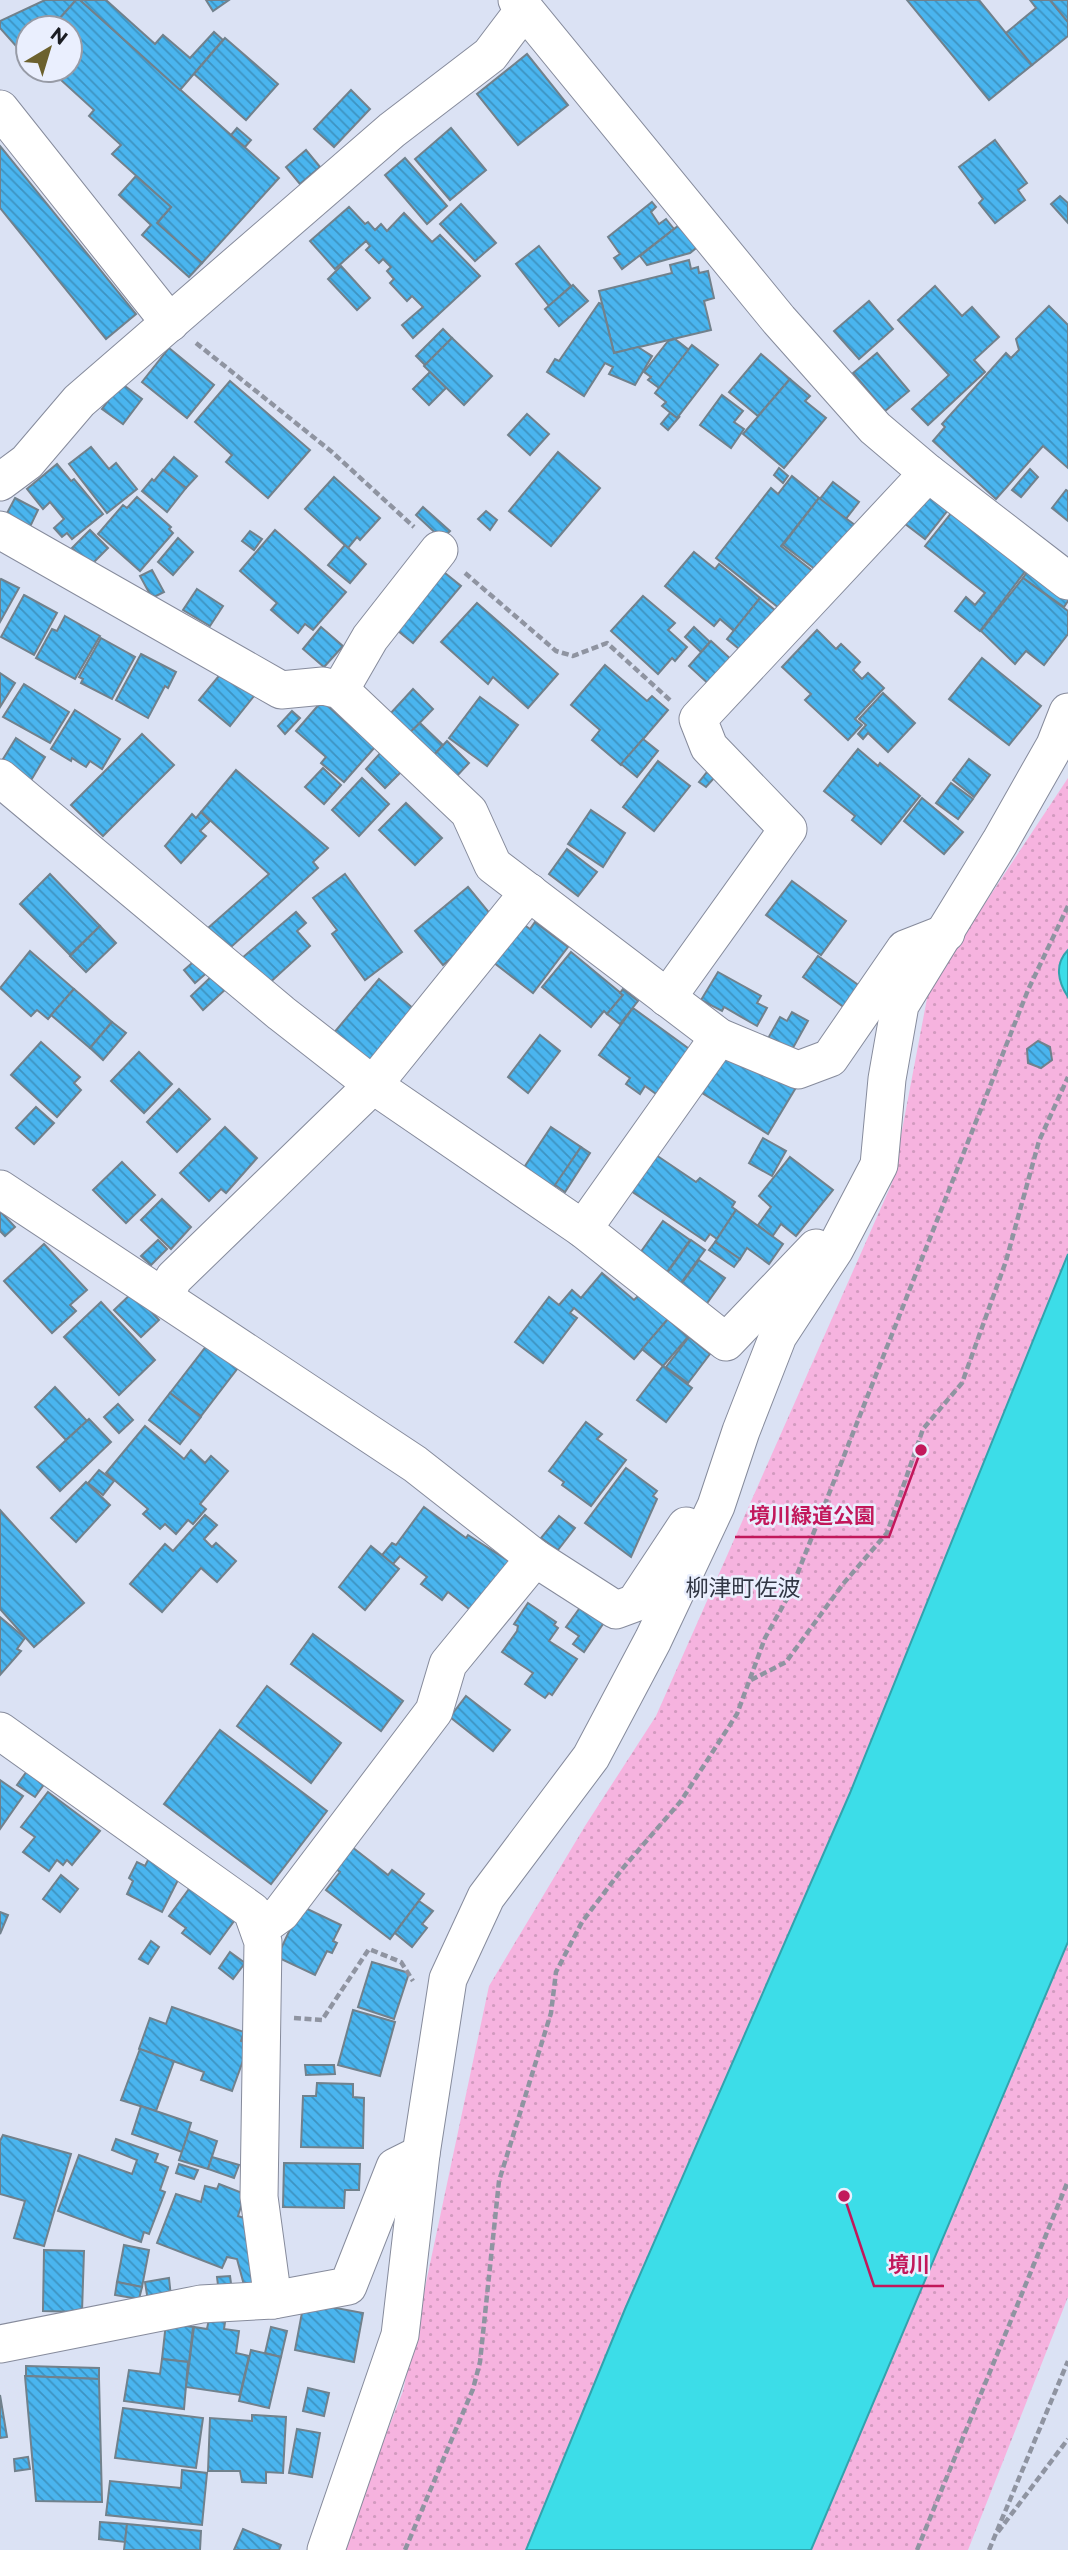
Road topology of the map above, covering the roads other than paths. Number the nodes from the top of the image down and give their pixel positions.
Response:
1 (520, 5) edge
2 (0, 109) edge
3 (170, 323) junction
4 (928, 473) junction
5 (0, 482) edge
6 (0, 530) edge
7 (439, 550) dead end
8 (1068, 581) edge
9 (340, 690) junction
10 (1068, 712) edge
11 (0, 778) edge
12 (529, 892) junction
13 (946, 933) junction
14 (667, 998) junction
15 (719, 1037) junction
16 (373, 1085) junction
17 (0, 1189) edge
18 (583, 1228) junction
19 (835, 1249) junction
20 (163, 1297) junction
21 (716, 1506) junction
22 (535, 1558) junction
23 (0, 1731) edge
24 (259, 1929) junction
25 (421, 2154) junction
26 (273, 2301) junction
27 (0, 2344) edge
28 (326, 2550) edge

1 - 3 street
1 - 4 street
2 - 3 street
3 - 5 street
4 - 8 street
4 - 14 street
6 - 9 street
7 - 9 street
9 - 12 street
10 - 13 street
11 - 16 street
12 - 14 street
12 - 16 street
13 - 15 street
13 - 19 street
14 - 15 street
15 - 18 street
16 - 18 street
16 - 20 street
17 - 20 street
18 - 19 street
19 - 21 street
20 - 22 street
21 - 22 street
21 - 25 street
22 - 24 street
23 - 24 street
24 - 26 street
25 - 26 street
25 - 28 street
26 - 27 street

